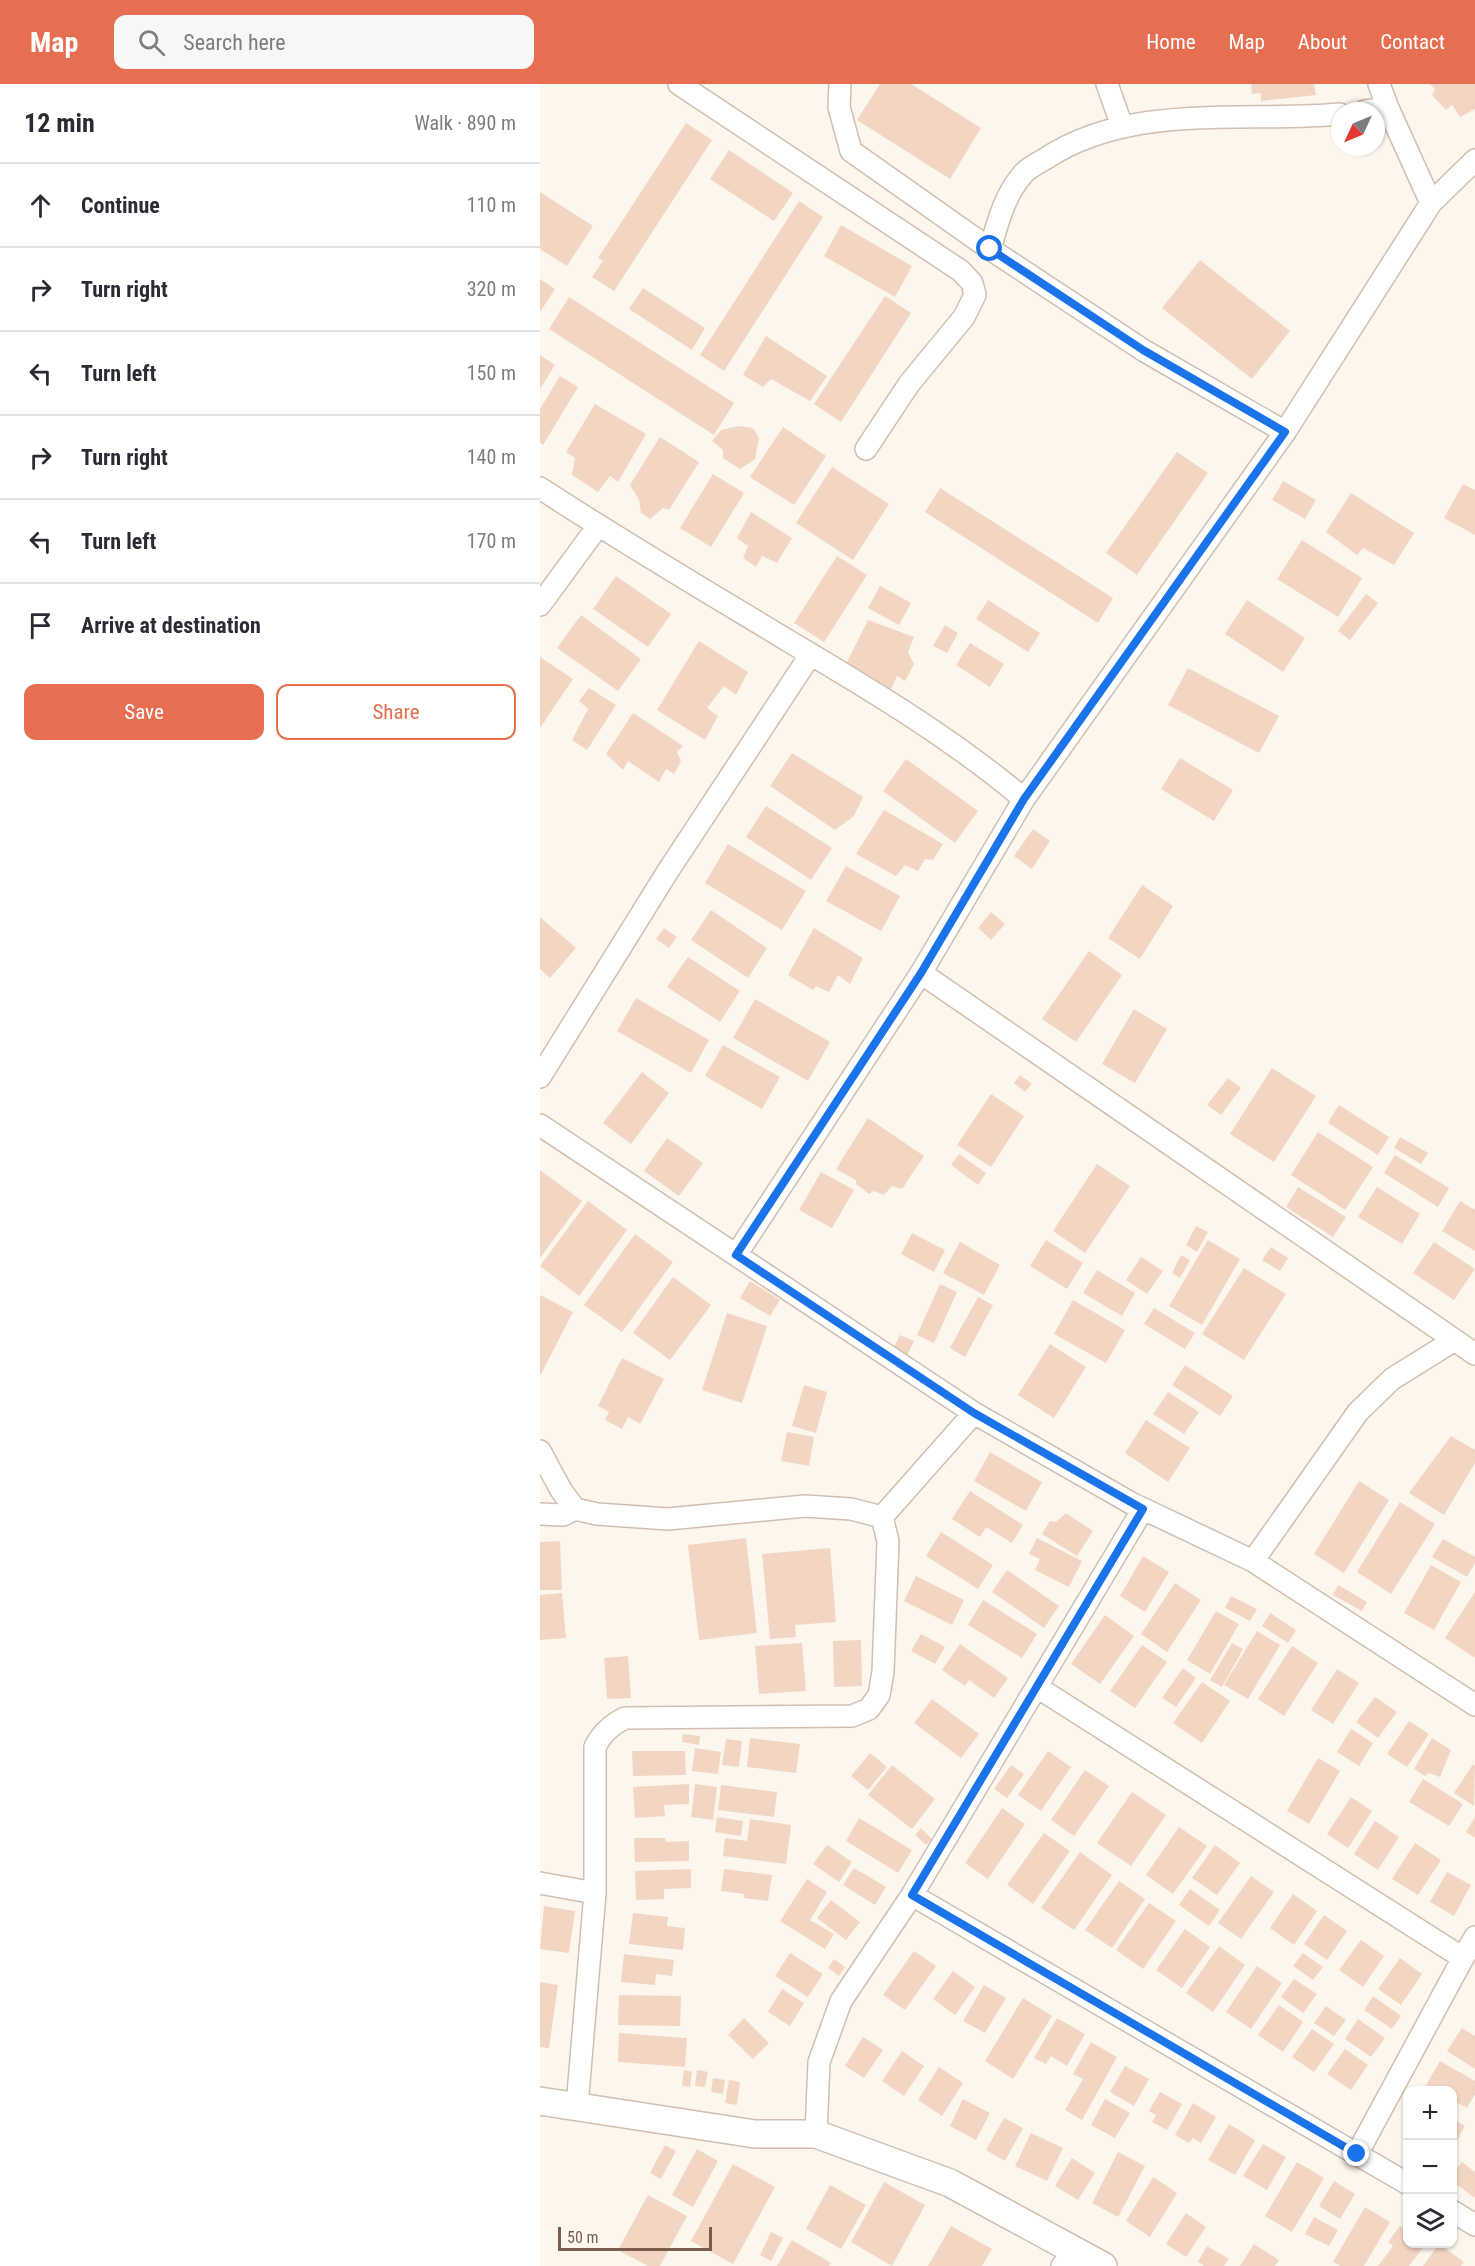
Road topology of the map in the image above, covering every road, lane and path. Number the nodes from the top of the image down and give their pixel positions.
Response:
1 (679, 84) edge
2 (840, 84) edge
3 (1107, 84) edge
4 (1380, 84) edge
5 (1385, 108) edge
6 (1388, 108) junction
7 (1331, 115) edge
8 (1122, 126) junction
9 (1475, 160) edge
10 (1431, 203) junction
11 (990, 249) junction
12 (1285, 432) junction
13 (866, 449) dead end
14 (540, 488) edge
15 (598, 526) junction
16 (540, 605) edge
17 (811, 654) junction
18 (1024, 799) junction
19 (921, 973) junction
20 (540, 1077) edge
21 (540, 1125) edge
22 (736, 1255) junction
23 (1468, 1345) edge
24 (974, 1413) junction
25 (540, 1451) edge
26 (575, 1509) junction
27 (1143, 1509) junction
28 (540, 1514) edge
29 (882, 1517) junction
30 (1253, 1561) junction
31 (1037, 1687) junction
32 (1475, 1705) edge
33 (540, 1883) edge
34 (595, 1893) junction
35 (912, 1895) junction
36 (1475, 1937) edge
37 (1463, 1958) junction
38 (540, 2100) edge
39 (577, 2106) junction
40 (816, 2134) junction
41 (1357, 2154) junction
42 (1403, 2182) edge
43 (1457, 2214) edge
44 (1475, 2225) edge
45 (1069, 2259) edge
46 (1103, 2266) edge

1 - 13 street
2 - 11 street
3 - 8 street
4 - 6 street
5 - 6 street
6 - 10 street
7 - 8 street
8 - 11 street
9 - 10 street
10 - 12 street
11 - 12 street
12 - 18 street
14 - 15 street
15 - 16 street
15 - 17 street
17 - 18 street
17 - 20 street
18 - 19 street
19 - 22 street
19 - 23 street
21 - 22 street
22 - 24 street
23 - 30 street
24 - 27 street
24 - 29 street
25 - 26 street
26 - 28 street
26 - 29 street
27 - 30 street
27 - 31 street
29 - 34 street
30 - 32 street
31 - 35 street
31 - 37 street
33 - 34 street
34 - 39 street
35 - 40 street
35 - 41 street
36 - 37 street
37 - 41 street
38 - 39 street
39 - 40 street
40 - 45 street
41 - 42 street
43 - 44 street
45 - 46 street

